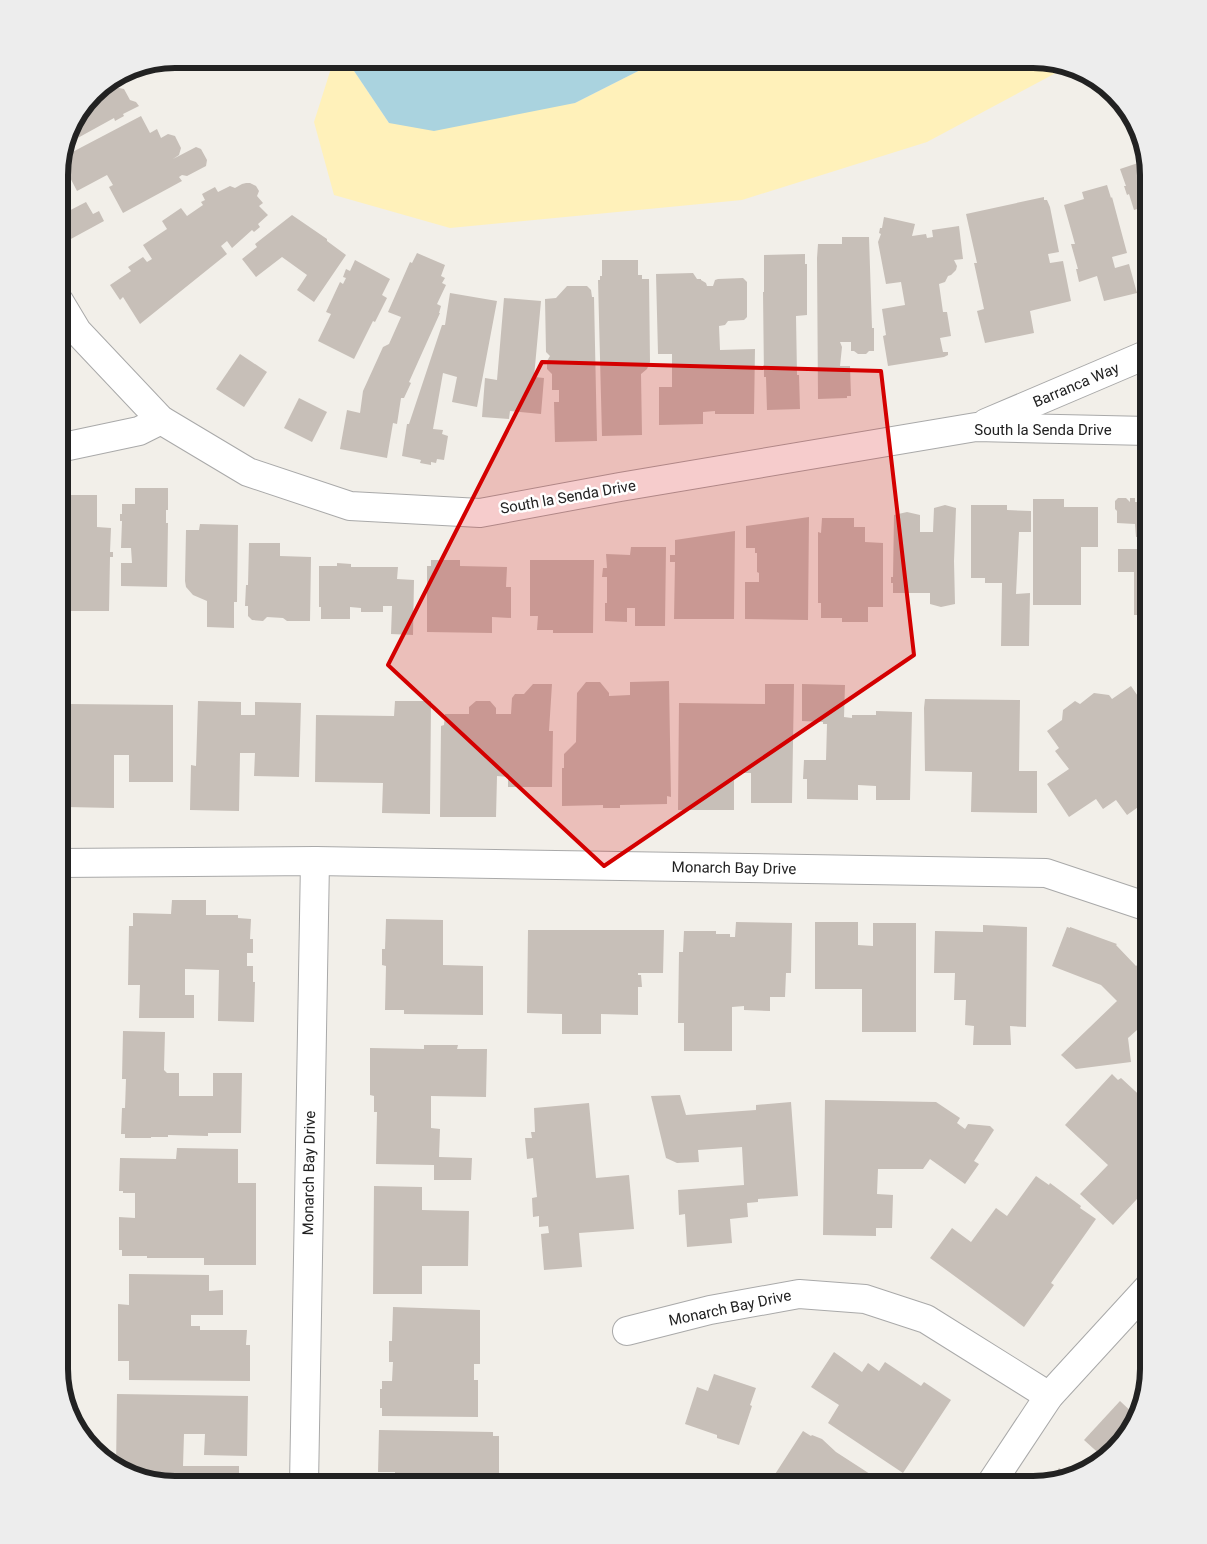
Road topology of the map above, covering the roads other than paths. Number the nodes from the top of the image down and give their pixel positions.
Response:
1 (68, 316) edge
2 (1140, 357) edge
3 (161, 420) junction
4 (976, 427) junction
5 (1140, 431) edge
6 (68, 446) edge
7 (315, 861) junction
8 (68, 863) edge
9 (1140, 903) edge
10 (1140, 1297) edge
11 (627, 1331) dead end
12 (1049, 1396) junction
13 (304, 1476) edge
14 (996, 1476) edge

1 - 3 street, South la Senda Drive
2 - 4 street, Barranca Way
3 - 4 street, South la Senda Drive
3 - 6 street
4 - 5 street, South la Senda Drive
7 - 8 street, Monarch Bay Drive
7 - 9 street, Monarch Bay Drive
7 - 13 street, Monarch Bay Drive
10 - 12 street
11 - 12 street, Monarch Bay Drive
12 - 14 street

